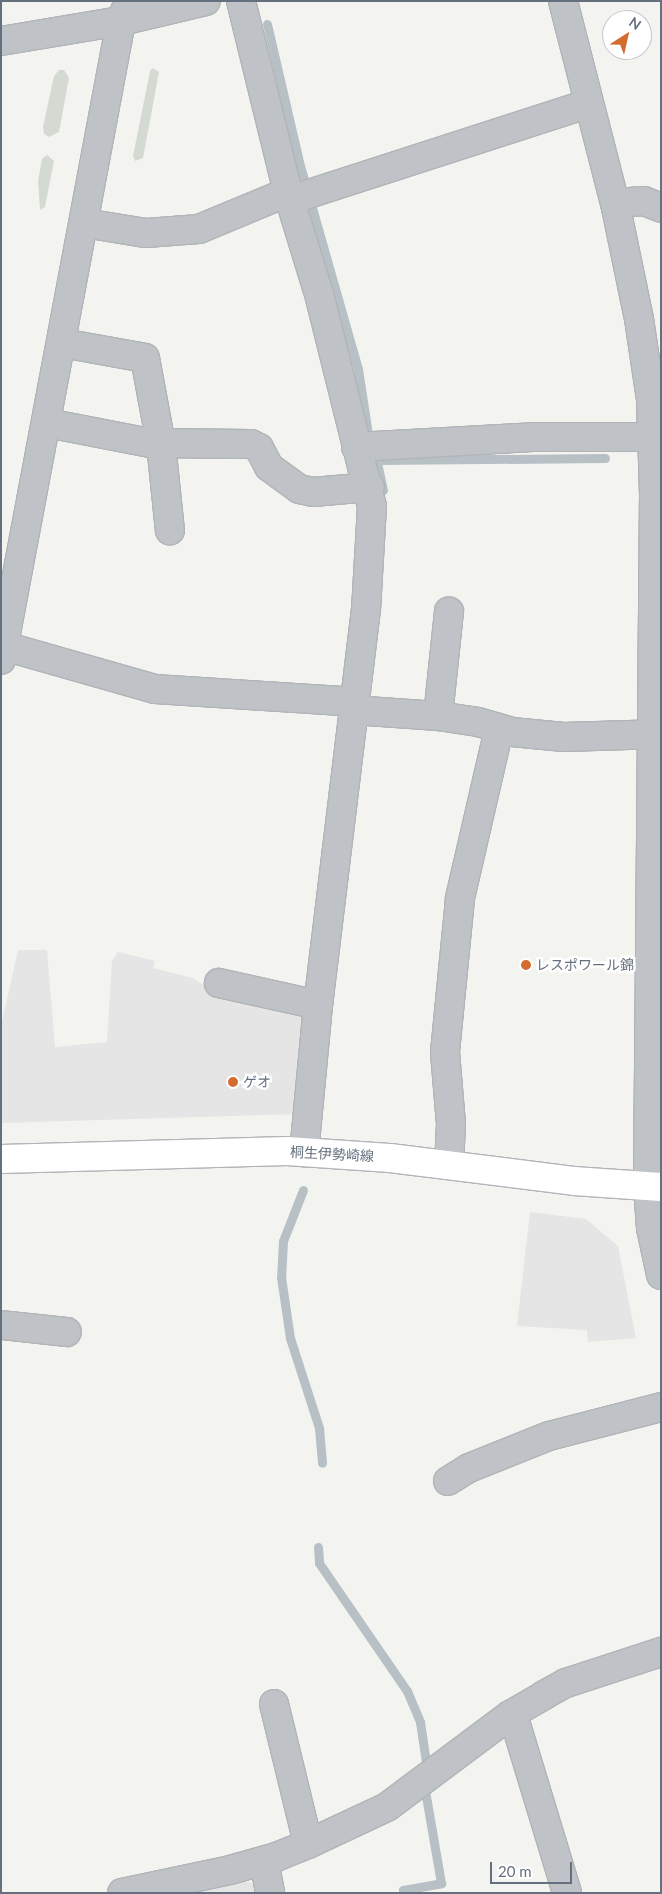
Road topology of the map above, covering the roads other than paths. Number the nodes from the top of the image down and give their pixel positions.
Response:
1 (206, 1) edge
2 (241, 1) edge
3 (563, 1) edge
4 (123, 8) edge
5 (1, 41) edge
6 (588, 104) junction
7 (298, 195) junction
8 (615, 203) junction
9 (661, 208) edge
10 (84, 223) junction
11 (62, 343) junction
12 (47, 423) junction
13 (657, 437) edge
14 (161, 444) junction
15 (356, 447) junction
16 (370, 487) junction
17 (170, 531) dead end
18 (449, 612) dead end
19 (3, 653) edge
20 (354, 706) junction
21 (438, 716) junction
22 (498, 730) junction
23 (656, 735) edge
24 (219, 983) dead end
25 (318, 1005) junction
26 (304, 1152) junction
27 (1, 1159) edge
28 (449, 1165) junction
29 (654, 1186) edge
30 (661, 1275) edge
31 (1, 1325) edge
32 (66, 1332) dead end
33 (661, 1407) edge
34 (448, 1481) dead end
35 (661, 1652) edge
36 (274, 1704) dead end
37 (510, 1715) junction
38 (308, 1844) junction
39 (264, 1861) junction
40 (122, 1893) edge
41 (270, 1893) edge
42 (567, 1893) edge

1 - 4 street
2 - 7 street
3 - 6 street
4 - 5 street
4 - 10 street
6 - 7 street
6 - 8 street
7 - 10 street
7 - 15 street
8 - 9 street
8 - 13 street
10 - 11 street
11 - 12 street
11 - 14 street
12 - 14 street
12 - 19 street
13 - 15 street
13 - 23 street
14 - 16 street
14 - 17 street
15 - 16 street
16 - 20 street
18 - 21 street
19 - 20 street
20 - 21 street
20 - 25 street
21 - 22 street
22 - 23 street
22 - 28 street
23 - 29 street
24 - 25 street
25 - 26 street
26 - 27 main road, 桐生伊勢崎線
26 - 28 main road, 桐生伊勢崎線
28 - 29 main road, 桐生伊勢崎線
29 - 30 street
31 - 32 street
33 - 34 street
35 - 37 street
36 - 38 street
37 - 38 street
37 - 42 street
38 - 39 street
39 - 40 street
39 - 41 street

